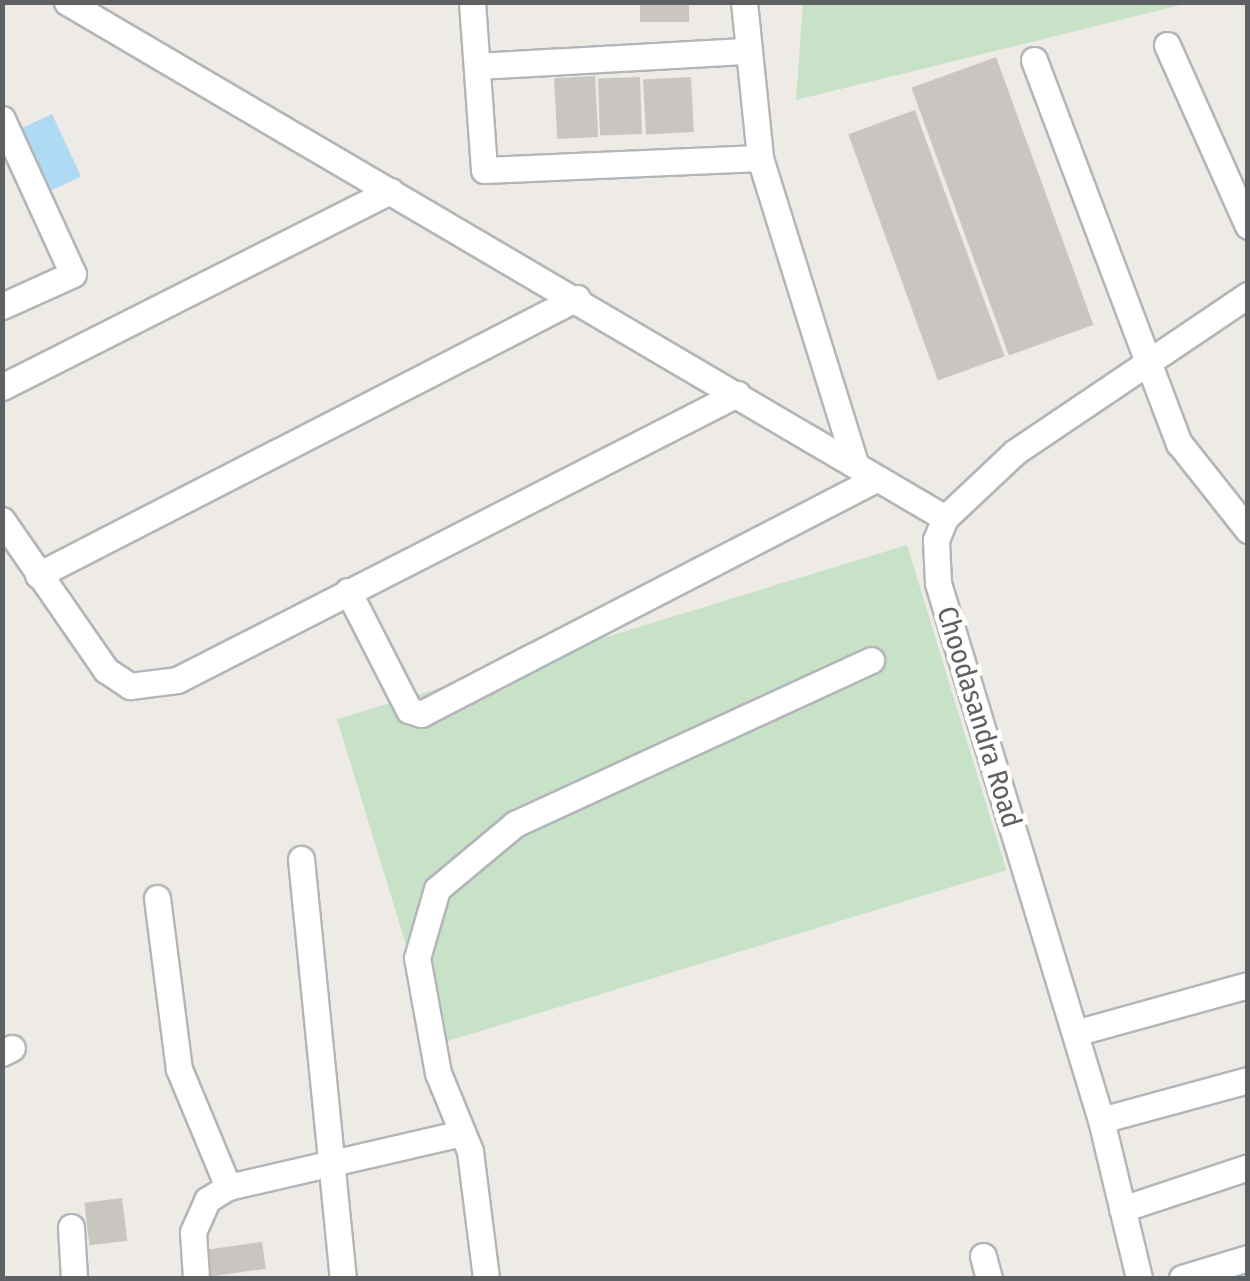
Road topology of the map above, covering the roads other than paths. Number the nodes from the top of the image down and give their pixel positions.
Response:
1 (67, 2) edge
2 (472, 2) edge
3 (744, 2) edge
4 (1167, 45) dead end
5 (744, 51) junction
6 (1034, 60) dead end
7 (476, 66) junction
8 (2, 119) edge
9 (760, 158) junction
10 (390, 190) junction
11 (1248, 226) edge
12 (1248, 295) edge
13 (576, 298) junction
14 (2, 306) edge
15 (1144, 364) junction
16 (2, 387) edge
17 (738, 394) junction
18 (854, 460) junction
19 (874, 480) junction
20 (945, 518) junction
21 (2, 520) edge
22 (1248, 530) edge
23 (38, 576) junction
24 (348, 591) junction
25 (871, 660) dead end
26 (302, 859) dead end
27 (157, 898) dead end
28 (1248, 985) edge
29 (1074, 1033) junction
30 (1248, 1080) edge
31 (1102, 1120) junction
32 (458, 1134) junction
33 (1248, 1167) edge
34 (330, 1168) junction
35 (228, 1187) junction
36 (1122, 1209) junction
37 (71, 1227) dead end
38 (1248, 1258) edge
39 (74, 1278) edge
40 (196, 1278) edge
41 (343, 1278) edge
42 (486, 1278) edge
43 (1139, 1278) edge
44 (1182, 1278) edge

1 - 10 street
2 - 7 street
3 - 5 street
4 - 11 street
5 - 7 street
5 - 9 street
6 - 15 street
7 - 9 street
8 - 14 street
9 - 18 street
10 - 13 street
10 - 16 street
12 - 15 street
13 - 17 street
13 - 23 street
15 - 20 street
15 - 22 street
17 - 18 street
17 - 24 street
18 - 19 street
19 - 20 street
19 - 24 street
20 - 29 street, Choodasandra Road
21 - 23 street
23 - 24 street
25 - 32 street
26 - 34 street
27 - 35 street
28 - 29 street
29 - 31 street, Choodasandra Road
30 - 31 street
31 - 36 street, Choodasandra Road
32 - 34 street
32 - 42 street
33 - 36 street
34 - 35 street
34 - 41 street
35 - 40 street
36 - 43 street, Choodasandra Road
37 - 39 street
38 - 44 street

